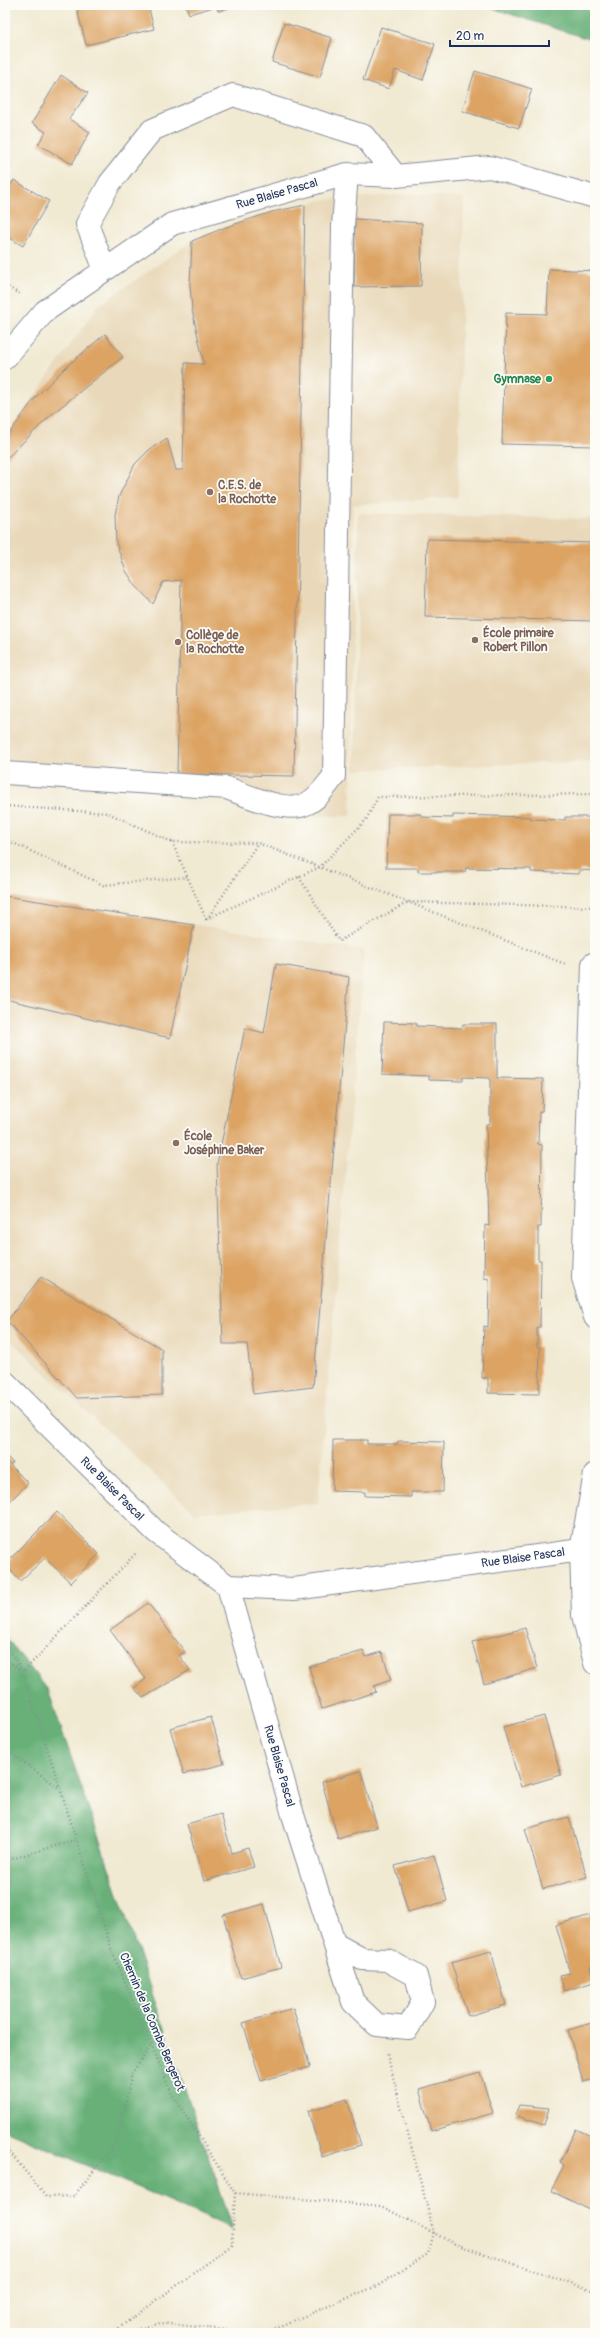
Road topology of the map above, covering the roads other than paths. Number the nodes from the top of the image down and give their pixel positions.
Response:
1 (346, 174) junction
2 (396, 176) junction
3 (595, 197) edge
4 (105, 270) junction
5 (5, 358) edge
6 (5, 773) edge
7 (594, 969) edge
8 (590, 1206) edge
9 (595, 1317) edge
10 (5, 1382) edge
11 (595, 1474) edge
12 (581, 1550) junction
13 (228, 1586) junction
14 (595, 1663) edge
15 (335, 1944) junction

1 - 2 street, Rue Blaise Pascal
1 - 4 street, Rue Blaise Pascal
1 - 6 street
2 - 3 street, Rue Blaise Pascal
2 - 4 street
4 - 5 street, Rue Blaise Pascal
7 - 8 street
8 - 9 street
10 - 13 street, Rue Blaise Pascal
11 - 12 street
12 - 13 street, Rue Blaise Pascal
12 - 14 street
13 - 15 street, Rue Blaise Pascal
15 - 15 street, Rue Blaise Pascal

